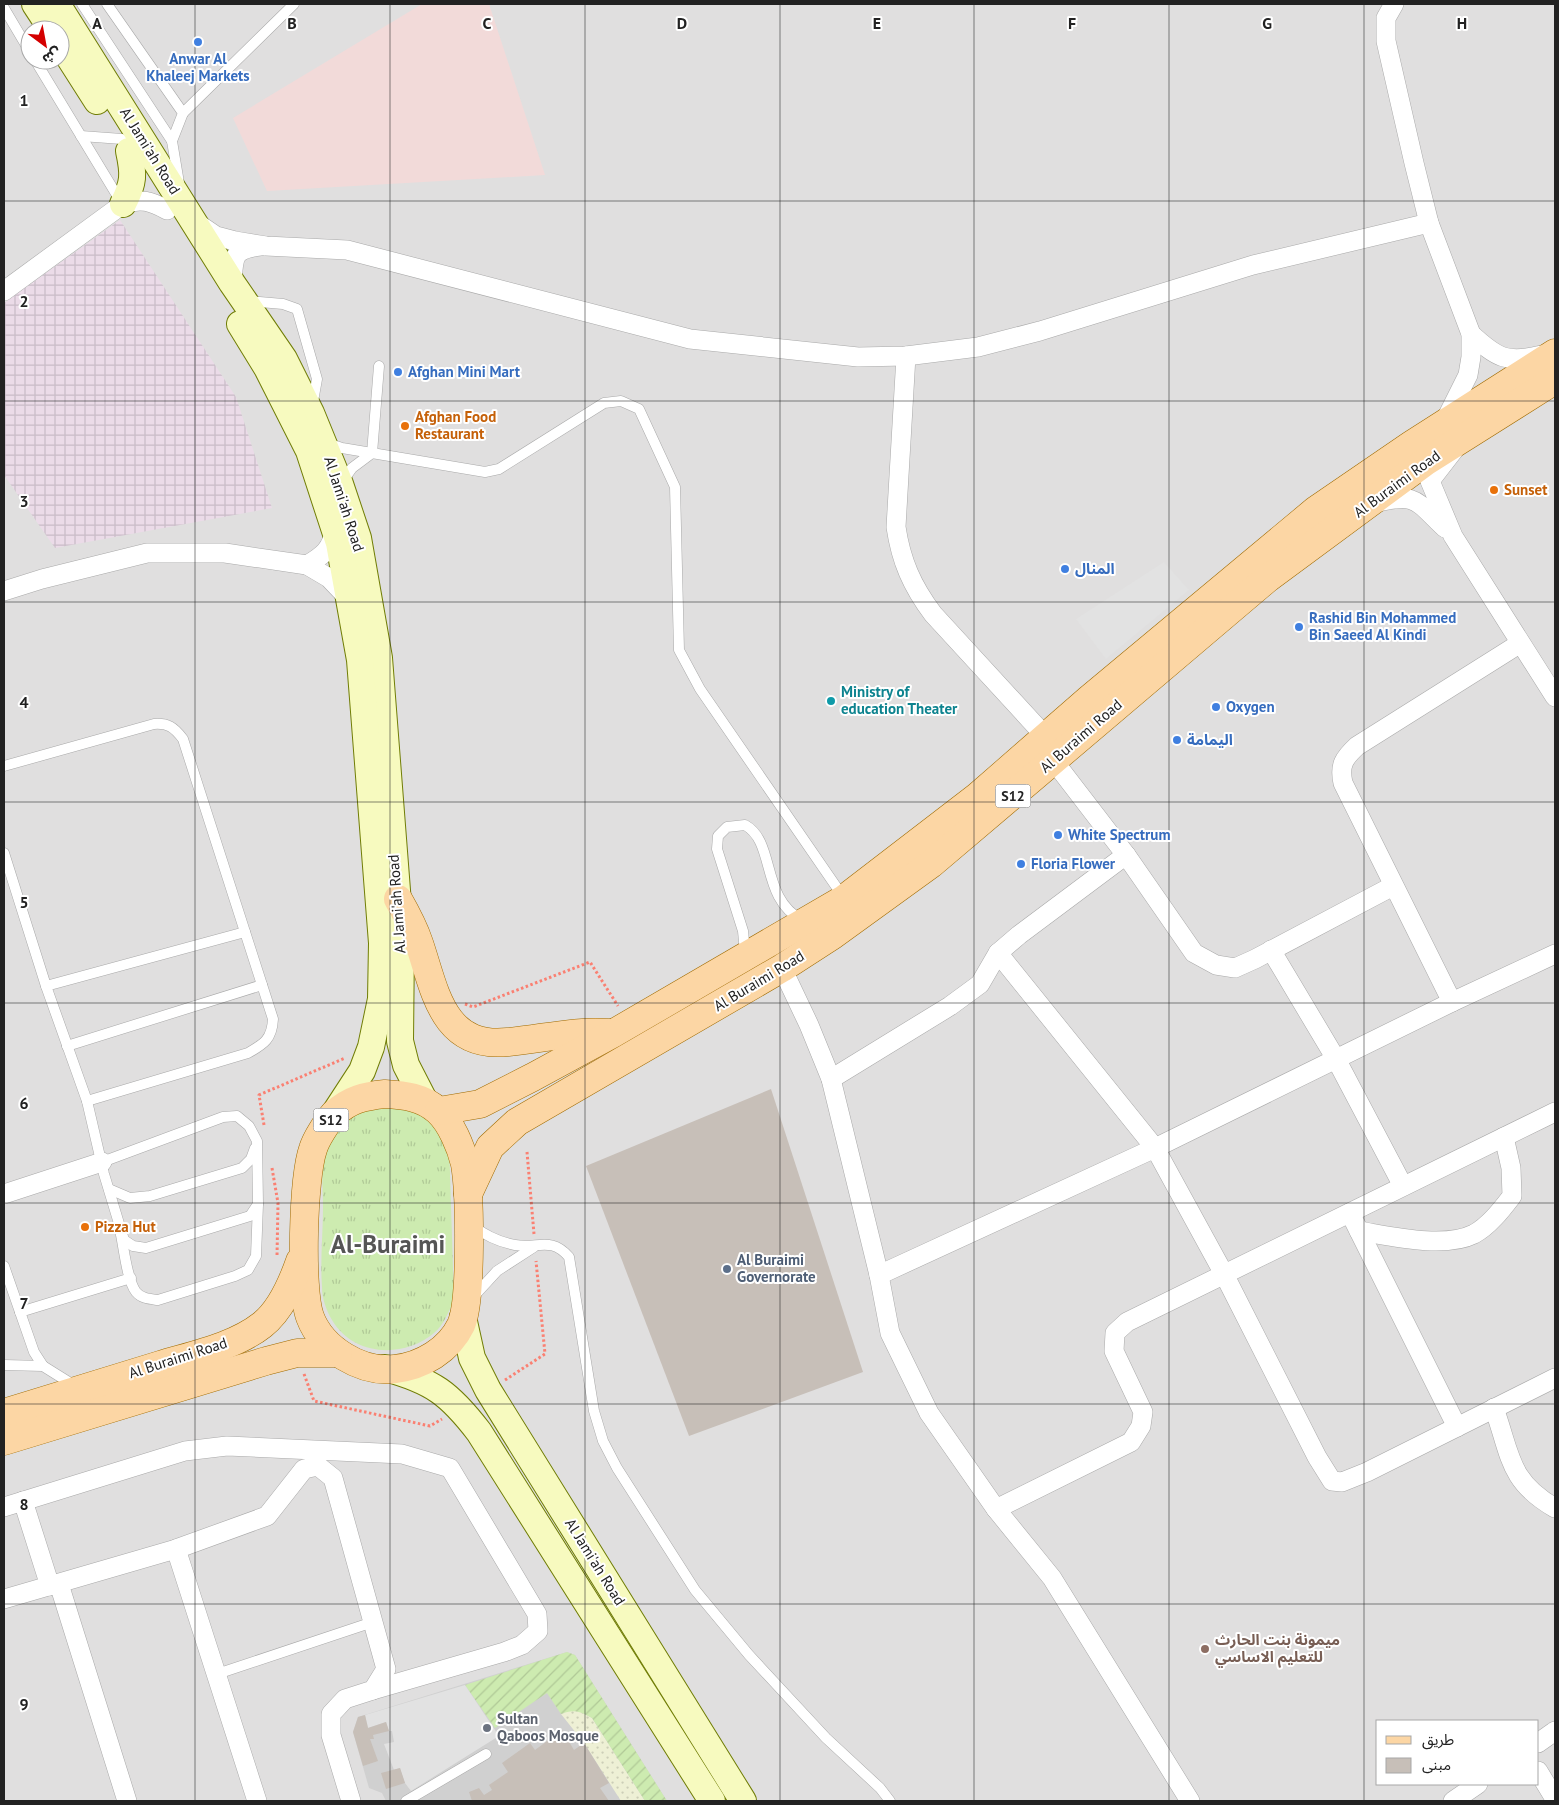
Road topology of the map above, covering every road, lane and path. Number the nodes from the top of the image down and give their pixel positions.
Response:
1 (35, 4) edge
2 (57, 4) edge
3 (82, 4) edge
4 (107, 4) edge
5 (294, 4) edge
6 (1394, 4) edge
7 (4, 8) edge
8 (45, 20) edge
9 (20, 35) edge
10 (70, 59) edge
11 (41, 70) edge
12 (183, 113) junction
13 (81, 136) junction
14 (172, 142) junction
15 (125, 145) junction
16 (122, 204) junction
17 (174, 204) junction
18 (196, 223) junction
19 (1429, 224) junction
20 (266, 246) junction
21 (5, 289) edge
22 (238, 292) junction
23 (1471, 334) junction
24 (1555, 353) edge
25 (906, 356) junction
26 (379, 366) dead end
27 (1555, 380) edge
28 (311, 413) junction
29 (1443, 424) junction
30 (1472, 432) junction
31 (322, 441) junction
32 (372, 453) junction
33 (340, 484) junction
34 (1368, 505) junction
35 (335, 530) junction
36 (1453, 536) junction
37 (307, 565) junction
38 (4, 591) edge
39 (350, 599) junction
40 (1519, 644) junction
41 (1555, 697) edge
42 (1050, 748) junction
43 (4, 766) edge
44 (4, 853) edge
45 (1126, 855) junction
46 (1393, 886) junction
47 (398, 899) junction
48 (844, 899) junction
49 (805, 922) junction
50 (245, 932) junction
51 (1271, 950) junction
52 (998, 953) junction
53 (1555, 954) edge
54 (744, 957) junction
55 (782, 968) junction
56 (262, 985) junction
57 (46, 986) junction
58 (434, 991) junction
59 (1452, 1002) junction
60 (622, 1028) junction
61 (67, 1046) junction
62 (1336, 1058) junction
63 (831, 1080) junction
64 (87, 1102) junction
65 (432, 1107) junction
66 (1555, 1112) edge
67 (334, 1114) junction
68 (1504, 1137) junction
69 (257, 1141) junction
70 (1155, 1148) junction
71 (102, 1162) junction
72 (1403, 1186) junction
73 (109, 1189) junction
74 (4, 1194) edge
75 (468, 1194) junction
76 (258, 1204) junction
77 (1350, 1213) junction
78 (468, 1223) junction
79 (119, 1226) junction
80 (1359, 1231) junction
81 (305, 1245) junction
82 (535, 1246) junction
83 (4, 1266) edge
84 (1224, 1274) junction
85 (879, 1276) junction
86 (131, 1278) junction
87 (465, 1311) junction
88 (20, 1312) junction
89 (338, 1353) junction
90 (4, 1365) edge
91 (43, 1366) junction
92 (386, 1368) junction
93 (1555, 1378) edge
94 (80, 1390) junction
95 (1494, 1408) junction
96 (4, 1413) edge
97 (1457, 1427) junction
98 (4, 1441) edge
99 (319, 1459) junction
100 (23, 1501) junction
101 (4, 1507) edge
102 (1555, 1508) edge
103 (996, 1509) junction
104 (176, 1549) junction
105 (55, 1585) junction
106 (4, 1600) edge
107 (373, 1622) junction
108 (217, 1674) junction
109 (373, 1690) junction
110 (1555, 1731) edge
111 (1539, 1742) edge
112 (486, 1754) dead end
113 (1539, 1773) edge
114 (1477, 1785) edge
115 (1555, 1799) edge
116 (127, 1801) edge
117 (256, 1801) edge
118 (351, 1801) edge
119 (406, 1801) edge
120 (712, 1801) edge
121 (743, 1801) edge
122 (890, 1801) edge
123 (1190, 1801) edge
124 (1453, 1801) edge

1 - 8 main road
2 - 17 main road, Al Jami'ah Road
3 - 14 lane
4 - 12 lane
5 - 12 lane
6 - 19 street
7 - 9 lane
10 - 15 main road, Al Jami'ah Road
11 - 13 lane
12 - 14 lane
13 - 15 lane
13 - 16 lane
14 - 17 lane
15 - 16 main road
15 - 17 main road, Al Jami'ah Road
16 - 17 street
16 - 21 street
17 - 18 main road, Al Jami'ah Road
17 - 35 main road, Al Jami'ah Road
18 - 20 street
18 - 22 main road, Al Jami'ah Road
19 - 23 street
19 - 25 street
20 - 22 street
20 - 25 street
22 - 28 main road, Al Jami'ah Road
22 - 28 lane
23 - 24 street
23 - 29 street
24 - 29 main road, Al Buraimi Road / S12
25 - 42 street
26 - 32 lane
27 - 30 main road, Al Buraimi Road / S12
28 - 31 main road, Al Jami'ah Road
29 - 42 main road, Al Buraimi Road / S12
30 - 34 main road, Al Buraimi Road / S12
30 - 36 street
31 - 32 lane
31 - 33 main road, Al Jami'ah Road
32 - 33 lane
32 - 48 lane
33 - 47 main road, Al Jami'ah Road
34 - 36 street
34 - 42 main road, Al Buraimi Road / S12
35 - 37 street
35 - 39 main road, Al Jami'ah Road
36 - 40 street
37 - 38 street
37 - 39 street
39 - 67 main road, Al Jami'ah Road
40 - 41 street
40 - 46 street
42 - 45 street
42 - 48 main road, Al Buraimi Road / S12
42 - 55 main road, Al Buraimi Road / S12
43 - 50 lane
44 - 57 lane
45 - 51 street
45 - 52 street
46 - 51 street
46 - 59 street
47 - 58 main road
47 - 65 main road, Al Jami'ah Road
48 - 49 main road, Al Buraimi Road / S12
49 - 54 main road, Al Buraimi Road / S12
49 - 54 lane
50 - 56 lane
50 - 57 lane
51 - 62 street
52 - 63 street
52 - 70 street
53 - 59 street
54 - 60 main road, Al Buraimi Road / S12
55 - 63 street
55 - 75 main road, Al Buraimi Road / S12
56 - 61 lane
56 - 64 lane
57 - 61 lane
58 - 60 main road
58 - 60 path
59 - 62 street
60 - 65 main road, Al Buraimi Road / S12
61 - 64 lane
62 - 70 street
62 - 72 street
63 - 85 street
64 - 71 lane
65 - 67 main road, S12
65 - 75 main road, S12
66 - 68 street
67 - 81 main road, S12
68 - 72 street
68 - 80 street
69 - 71 lane
69 - 73 lane
69 - 76 lane
70 - 84 street
70 - 85 street
71 - 73 lane
71 - 74 street
72 - 77 street
73 - 79 lane
75 - 78 main road, S12
76 - 79 lane
76 - 86 lane
77 - 80 street
77 - 84 street
78 - 82 lane
78 - 87 main road, S12
79 - 86 lane
80 - 97 street
81 - 89 main road, S12
81 - 94 main road, Al Buraimi Road / S12
82 - 87 lane
82 - 122 lane
83 - 88 lane
84 - 97 street
84 - 103 street
85 - 103 street
86 - 88 lane
87 - 92 main road, S12
87 - 121 main road, Al Jami'ah Road
88 - 91 lane
89 - 92 main road, S12
89 - 98 main road, Al Buraimi Road / S12
90 - 91 lane
91 - 94 lane
92 - 120 main road, Al Jami'ah Road
93 - 95 street
94 - 96 main road, Al Buraimi Road / S12
95 - 97 street
95 - 102 street
99 - 100 street
99 - 104 street
99 - 107 street
99 - 109 street
100 - 101 street
100 - 105 street
103 - 123 street
104 - 105 street
104 - 108 street
105 - 106 street
105 - 116 street
107 - 108 lane
107 - 109 street
108 - 117 street
109 - 118 street
110 - 111 street
112 - 119 lane
113 - 115 street
114 - 124 street

